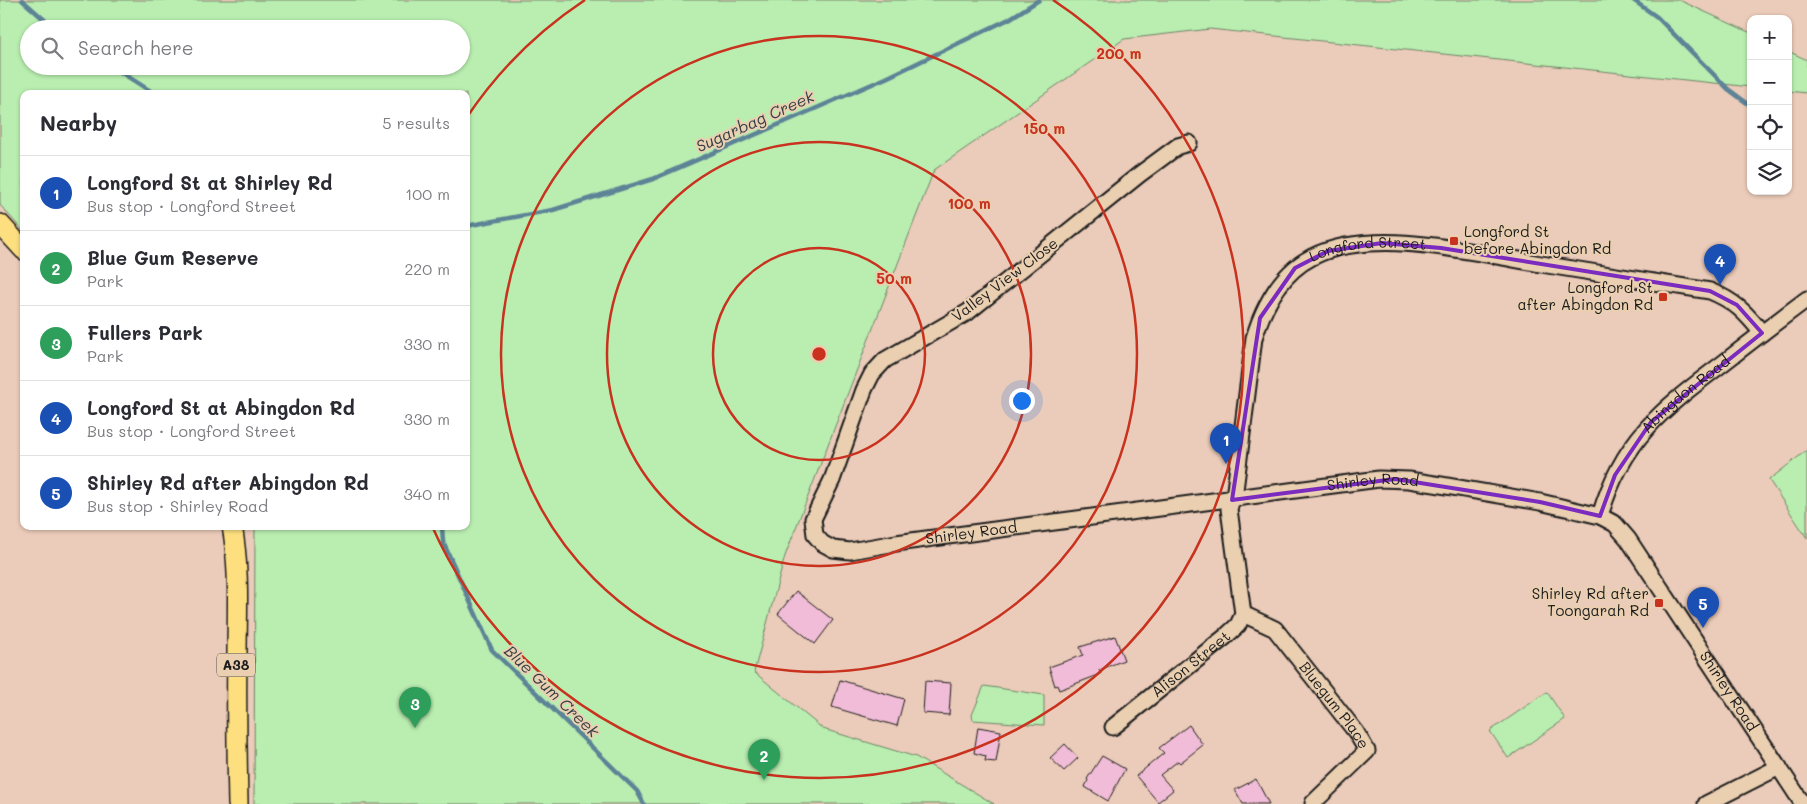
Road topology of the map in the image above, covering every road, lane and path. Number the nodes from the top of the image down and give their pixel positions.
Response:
1 (1188, 143) dead end
2 (0, 224) edge
3 (20, 246) edge
4 (1807, 298) edge
5 (1762, 334) junction
6 (1232, 500) junction
7 (1600, 516) junction
8 (813, 518) joint
9 (233, 530) edge
10 (1244, 614) junction
11 (1114, 727) dead end
12 (1779, 767) junction
13 (1313, 803) dead end
14 (238, 804) edge
15 (1706, 804) edge
16 (1803, 804) edge

1 - 8 street, Valley View Close
2 - 3 main road
4 - 5 street, Abingdon Road
5 - 6 street, Longford Street
5 - 7 street, Abingdon Road
6 - 7 street, Shirley Road
6 - 8 street, Shirley Road
6 - 10 street
7 - 12 street, Shirley Road
9 - 14 main road, A38
10 - 11 street, Alison Street
10 - 13 street, Bluegum Place
12 - 15 street
12 - 16 street, Shirley Road

